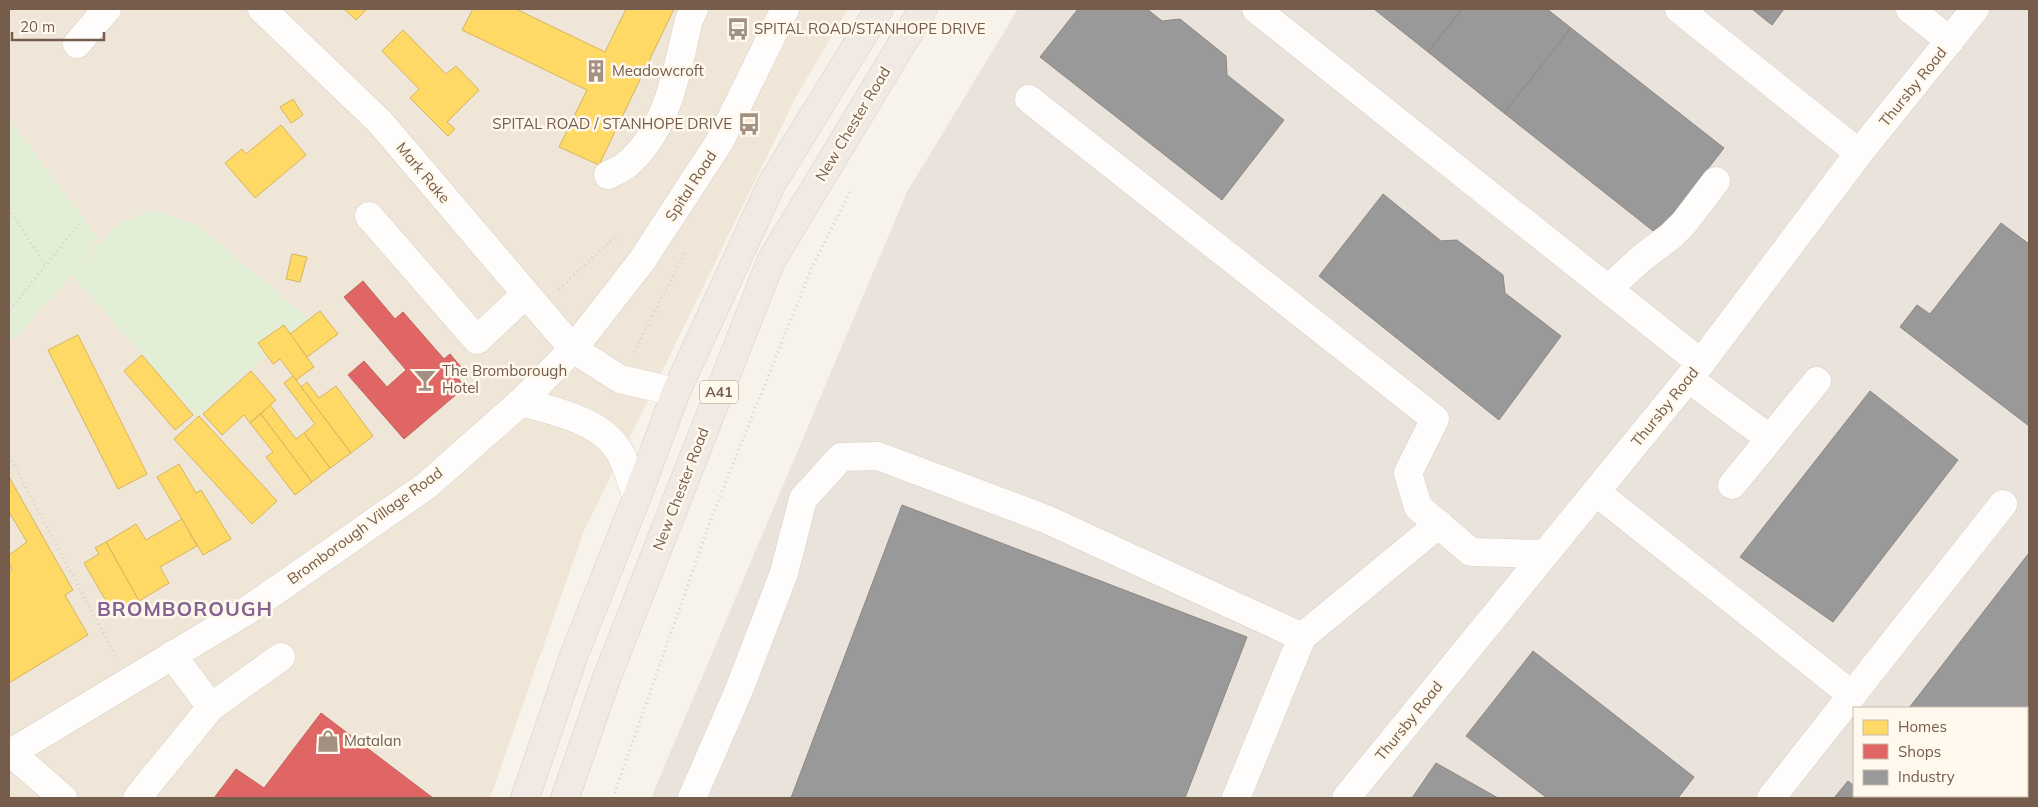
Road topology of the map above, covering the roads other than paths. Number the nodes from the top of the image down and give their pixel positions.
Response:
1 (107, 9) edge
2 (262, 9) edge
3 (694, 9) edge
4 (785, 9) edge
5 (879, 9) edge
6 (923, 9) edge
7 (1256, 9) edge
8 (1679, 9) edge
9 (1910, 9) edge
10 (1975, 9) edge
11 (1950, 41) junction
12 (77, 44) dead end
13 (1029, 99) dead end
14 (1859, 153) junction
15 (608, 175) dead end
16 (1716, 181) dead end
17 (369, 216) dead end
18 (1608, 289) junction
19 (526, 294) junction
20 (572, 349) junction
21 (1695, 371) junction
22 (1817, 381) dead end
23 (676, 392) junction
24 (521, 402) junction
25 (1769, 438) junction
26 (1732, 485) dead end
27 (1596, 492) junction
28 (637, 497) junction
29 (2002, 504) dead end
30 (1439, 524) junction
31 (1545, 554) junction
32 (1302, 637) junction
33 (172, 655) junction
34 (282, 658) dead end
35 (1852, 695) junction
36 (211, 707) junction
37 (10, 754) edge
38 (63, 798) edge
39 (137, 798) edge
40 (525, 798) edge
41 (565, 798) edge
42 (692, 798) edge
43 (1236, 798) edge
44 (1346, 798) edge
45 (1771, 798) edge

1 - 12 street
2 - 19 street, Mark Rake
3 - 15 street
4 - 20 street, Spital Road
5 - 23 highway, A41
6 - 41 highway, New Chester Road / A41
7 - 18 street
8 - 14 street
9 - 11 street
10 - 11 street, Thursby Road
11 - 14 street, Thursby Road
13 - 30 street
14 - 21 street, Thursby Road
16 - 18 street
17 - 19 street
18 - 21 street
19 - 20 street, Mark Rake
20 - 23 street, Mark Rake
20 - 24 street, Bromborough Village Road
21 - 25 street
21 - 27 street, Thursby Road
22 - 25 street
23 - 28 highway, A41
24 - 28 street
24 - 33 street, Bromborough Village Road
25 - 26 street
27 - 31 street, Thursby Road
27 - 35 street
28 - 40 highway, A41
29 - 35 street
30 - 31 street
30 - 32 street
31 - 44 street, Thursby Road
32 - 42 street
32 - 43 street
33 - 36 street
33 - 37 street, Bromborough Village Road
34 - 36 street
35 - 45 street
36 - 39 street
37 - 38 street

